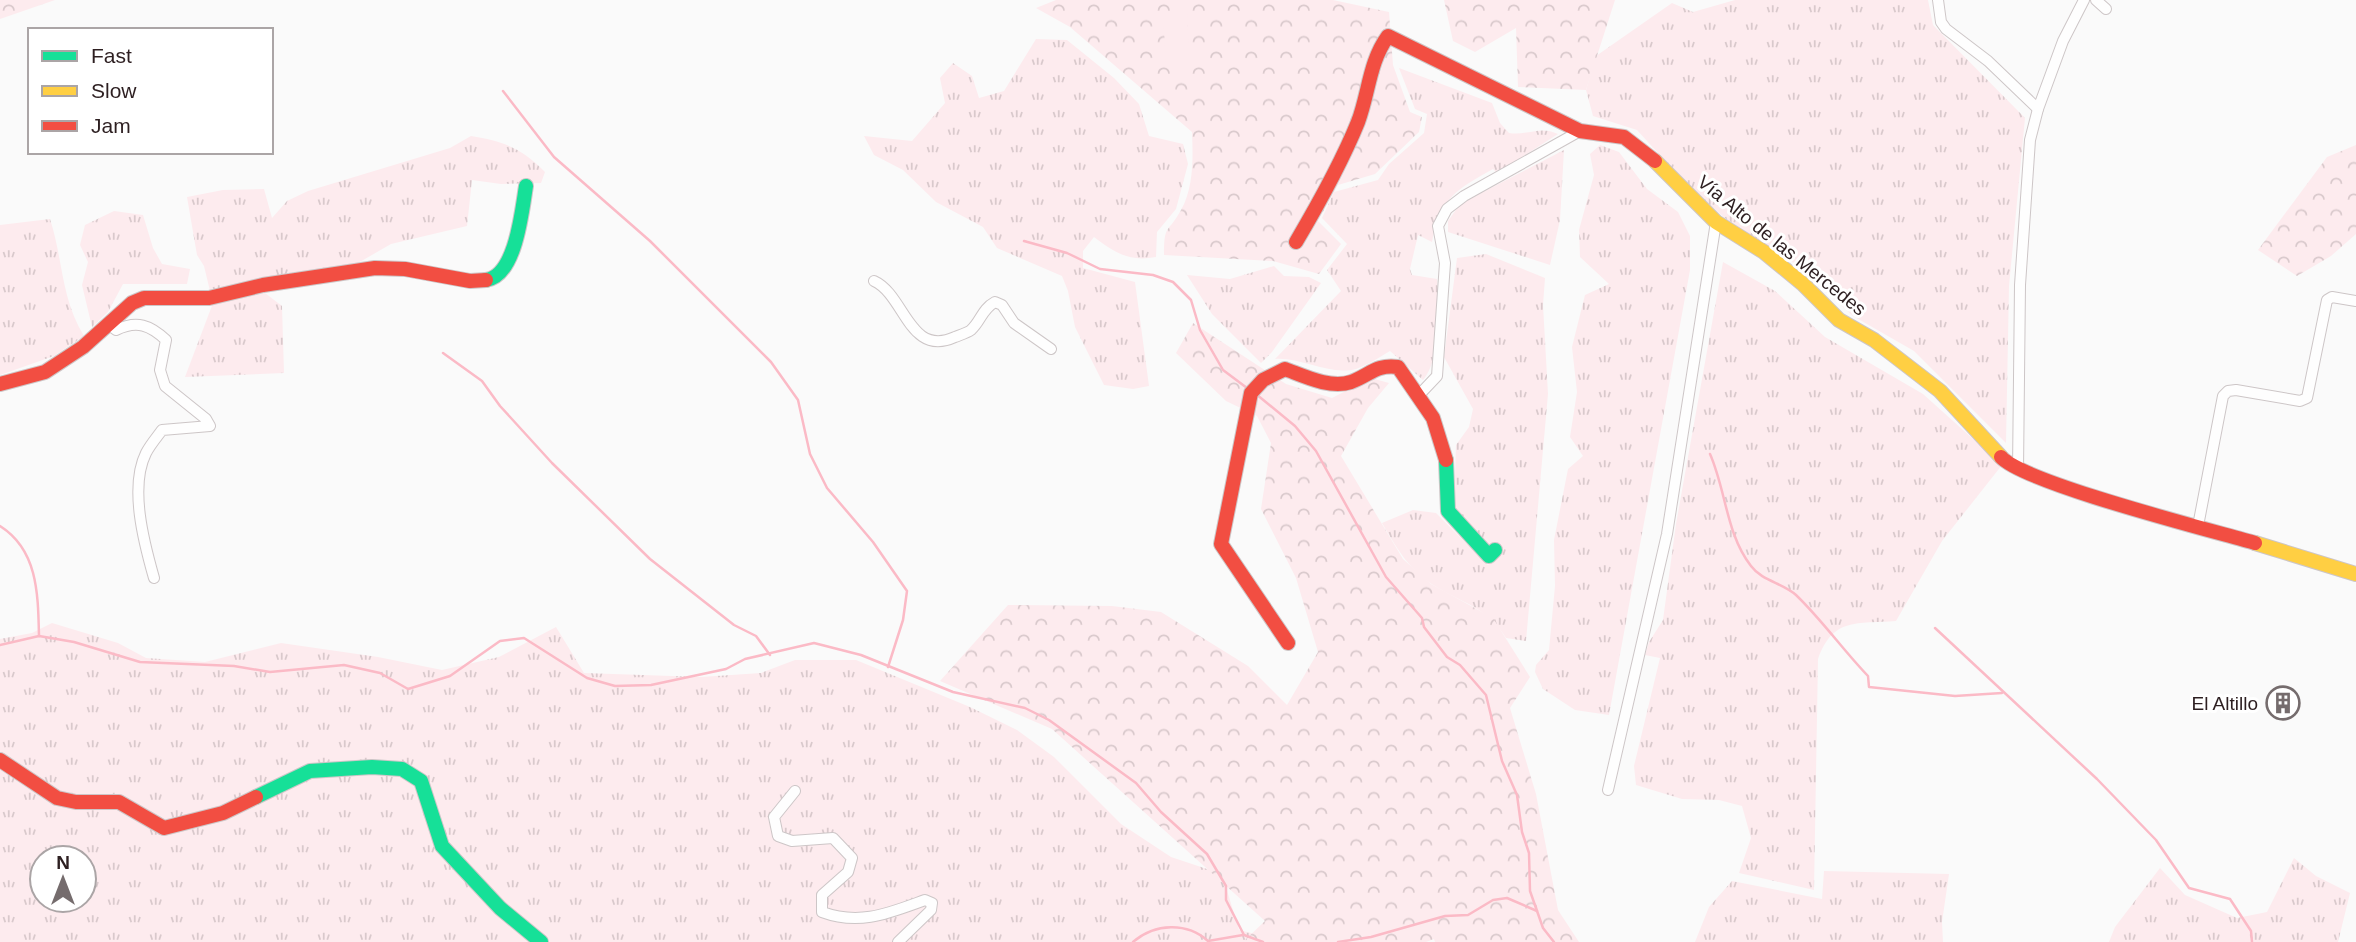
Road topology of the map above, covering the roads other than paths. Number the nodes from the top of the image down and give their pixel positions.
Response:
1 (1938, 0) edge
2 (2084, 0) edge
3 (2096, 0) edge
4 (2106, 9) dead end
5 (2038, 109) junction
6 (1580, 131) junction
7 (526, 186) dead end
8 (1716, 222) junction
9 (1296, 242) dead end
10 (874, 281) dead end
11 (2356, 300) edge
12 (108, 324) junction
13 (1051, 349) dead end
14 (0, 384) edge
15 (1419, 395) junction
16 (2018, 470) junction
17 (2198, 526) junction
18 (1495, 550) dead end
19 (2356, 574) edge
20 (154, 578) dead end
21 (1288, 642) dead end
22 (0, 760) edge
23 (1608, 790) dead end
24 (795, 791) dead end
25 (541, 942) edge
26 (898, 942) edge

1 - 5 street
2 - 5 street
3 - 4 street
5 - 16 street
6 - 8 street, Vía Alto de las Mercedes
6 - 9 street, Vía Alto de las Mercedes
6 - 15 street
7 - 12 street
8 - 16 street, Vía Alto de las Mercedes
8 - 23 street
10 - 13 street
11 - 17 street
12 - 14 street
12 - 20 street
15 - 18 street
15 - 21 street
16 - 17 street, Vía Alto de las Mercedes
17 - 19 street, Vía Alto de las Mercedes
22 - 25 street
24 - 26 street

